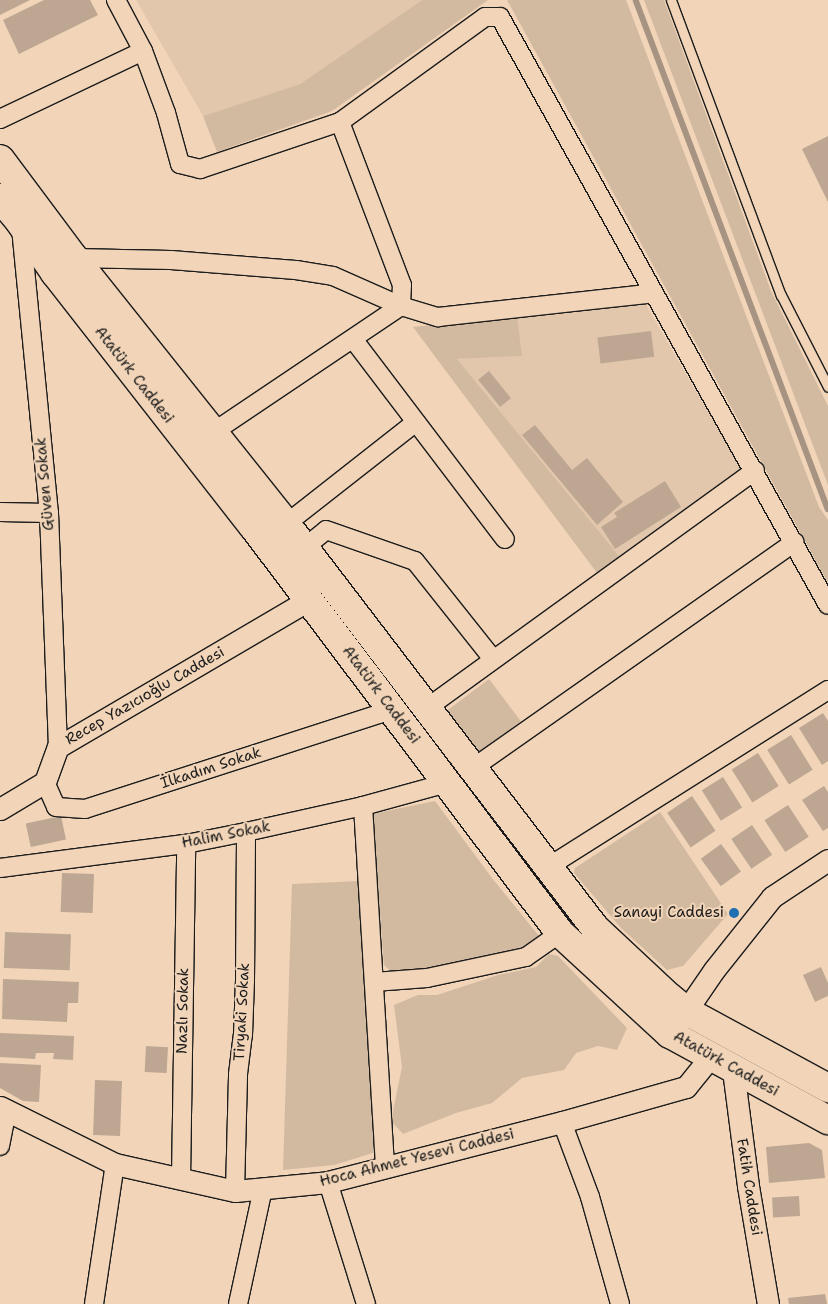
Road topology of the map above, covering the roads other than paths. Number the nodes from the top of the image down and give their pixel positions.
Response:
1 (116, 0) edge
2 (671, 0) edge
3 (143, 51) junction
4 (0, 119) edge
5 (340, 122) junction
6 (0, 159) edge
7 (0, 198) edge
8 (20, 222) junction
9 (74, 258) junction
10 (654, 293) junction
11 (401, 306) junction
12 (353, 339) junction
13 (828, 387) edge
14 (416, 422) junction
15 (212, 433) junction
16 (755, 471) junction
17 (0, 512) edge
18 (49, 513) junction
19 (286, 524) junction
20 (505, 539) dead end
21 (794, 542) junction
22 (304, 548) junction
23 (309, 600) junction
24 (828, 605) edge
25 (493, 659) junction
26 (828, 690) edge
27 (389, 706) junction
28 (427, 708) junction
29 (58, 747) junction
30 (473, 768) junction
31 (45, 782) junction
32 (447, 783) junction
33 (364, 806) junction
34 (0, 809) edge
35 (246, 832) junction
36 (186, 844) junction
37 (828, 860) edge
38 (548, 867) junction
39 (0, 868) edge
40 (560, 933) junction
41 (374, 982) junction
42 (686, 1011) junction
43 (670, 1034) junction
44 (710, 1057) junction
45 (733, 1070) junction
46 (828, 1088) edge
47 (3, 1109) edge
48 (828, 1120) edge
49 (562, 1122) junction
50 (0, 1146) edge
51 (114, 1164) junction
52 (384, 1168) junction
53 (181, 1179) junction
54 (328, 1182) junction
55 (263, 1188) junction
56 (235, 1191) junction
57 (94, 1304) edge
58 (238, 1304) edge
59 (366, 1304) edge
60 (620, 1304) edge
61 (768, 1304) edge

1 - 3 street
2 - 13 lane
3 - 4 street
3 - 5 street
5 - 10 street
5 - 11 street
6 - 9 main road
7 - 8 main road, Atatürk Caddesi
8 - 18 street, Güven Sokak
8 - 23 main road, Atatürk Caddesi
9 - 11 street
9 - 15 main road
10 - 11 street
10 - 16 street
11 - 12 street
12 - 14 street
12 - 15 street
14 - 19 street
14 - 20 street
15 - 19 main road
16 - 21 street
16 - 25 street
17 - 18 street
18 - 29 street, Güven Sokak
19 - 22 main road
21 - 24 street
21 - 30 street
22 - 25 street
22 - 28 main road
23 - 27 main road, Atatürk Caddesi
23 - 29 street, Recep Yazıcıoğlu Caddesi
25 - 28 street
26 - 38 street
27 - 31 street, İlkadım Sokak
27 - 32 main road, Atatürk Caddesi
28 - 30 main road
29 - 31 street, Recep Yazıcıoğlu Caddesi
30 - 38 main road
31 - 34 street
32 - 33 street, Halim Sokak
32 - 40 main road, Atatürk Caddesi
33 - 35 street, Halim Sokak
33 - 41 street
35 - 36 street, Halim Sokak
35 - 56 street, Tiryaki Sokak
36 - 39 street, Halim Sokak
36 - 53 street, Nazlı Sokak
37 - 42 street
38 - 42 main road
40 - 41 street
40 - 43 main road, Atatürk Caddesi
41 - 52 street
42 - 43 street
42 - 46 main road
43 - 44 main road, Atatürk Caddesi
44 - 45 main road, Atatürk Caddesi
44 - 49 street, Hoca Ahmet Yesevi Caddesi
45 - 48 main road, Atatürk Caddesi
45 - 61 street, Fatih Caddesi
47 - 50 street
47 - 51 street, Hoca Ahmet Yesevi Caddesi
49 - 52 street, Hoca Ahmet Yesevi Caddesi
49 - 60 street
51 - 53 street, Hoca Ahmet Yesevi Caddesi
51 - 57 street
52 - 54 street, Hoca Ahmet Yesevi Caddesi
53 - 56 street, Hoca Ahmet Yesevi Caddesi
54 - 55 street, Hoca Ahmet Yesevi Caddesi
54 - 59 street
55 - 56 street, Hoca Ahmet Yesevi Caddesi
55 - 58 street

